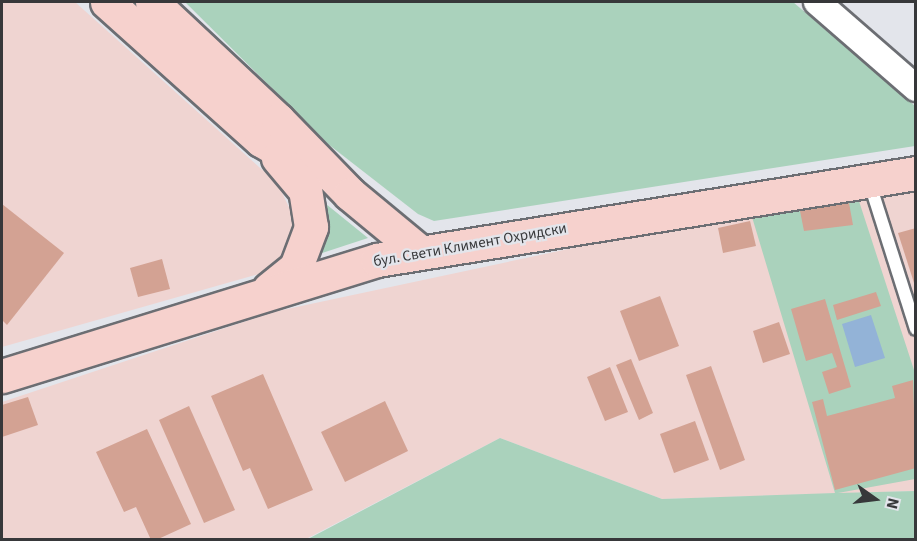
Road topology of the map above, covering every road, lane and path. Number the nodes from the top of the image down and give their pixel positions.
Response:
1 (107, 2) edge
2 (152, 2) edge
3 (817, 2) edge
4 (915, 88) edge
5 (261, 140) junction
6 (915, 173) edge
7 (868, 178) junction
8 (350, 194) junction
9 (419, 251) junction
10 (248, 300) junction
11 (915, 329) edge
12 (2, 376) edge

1 - 5 main road
2 - 8 main road
3 - 4 street
5 - 8 main road
5 - 10 main road
6 - 7 main road, бул. Свети Климент Охридски
7 - 9 main road, бул. Свети Климент Охридски
7 - 11 lane
8 - 9 main road
9 - 10 main road, бул. Свети Климент Охридски
10 - 12 main road, бул. Свети Климент Охридски

